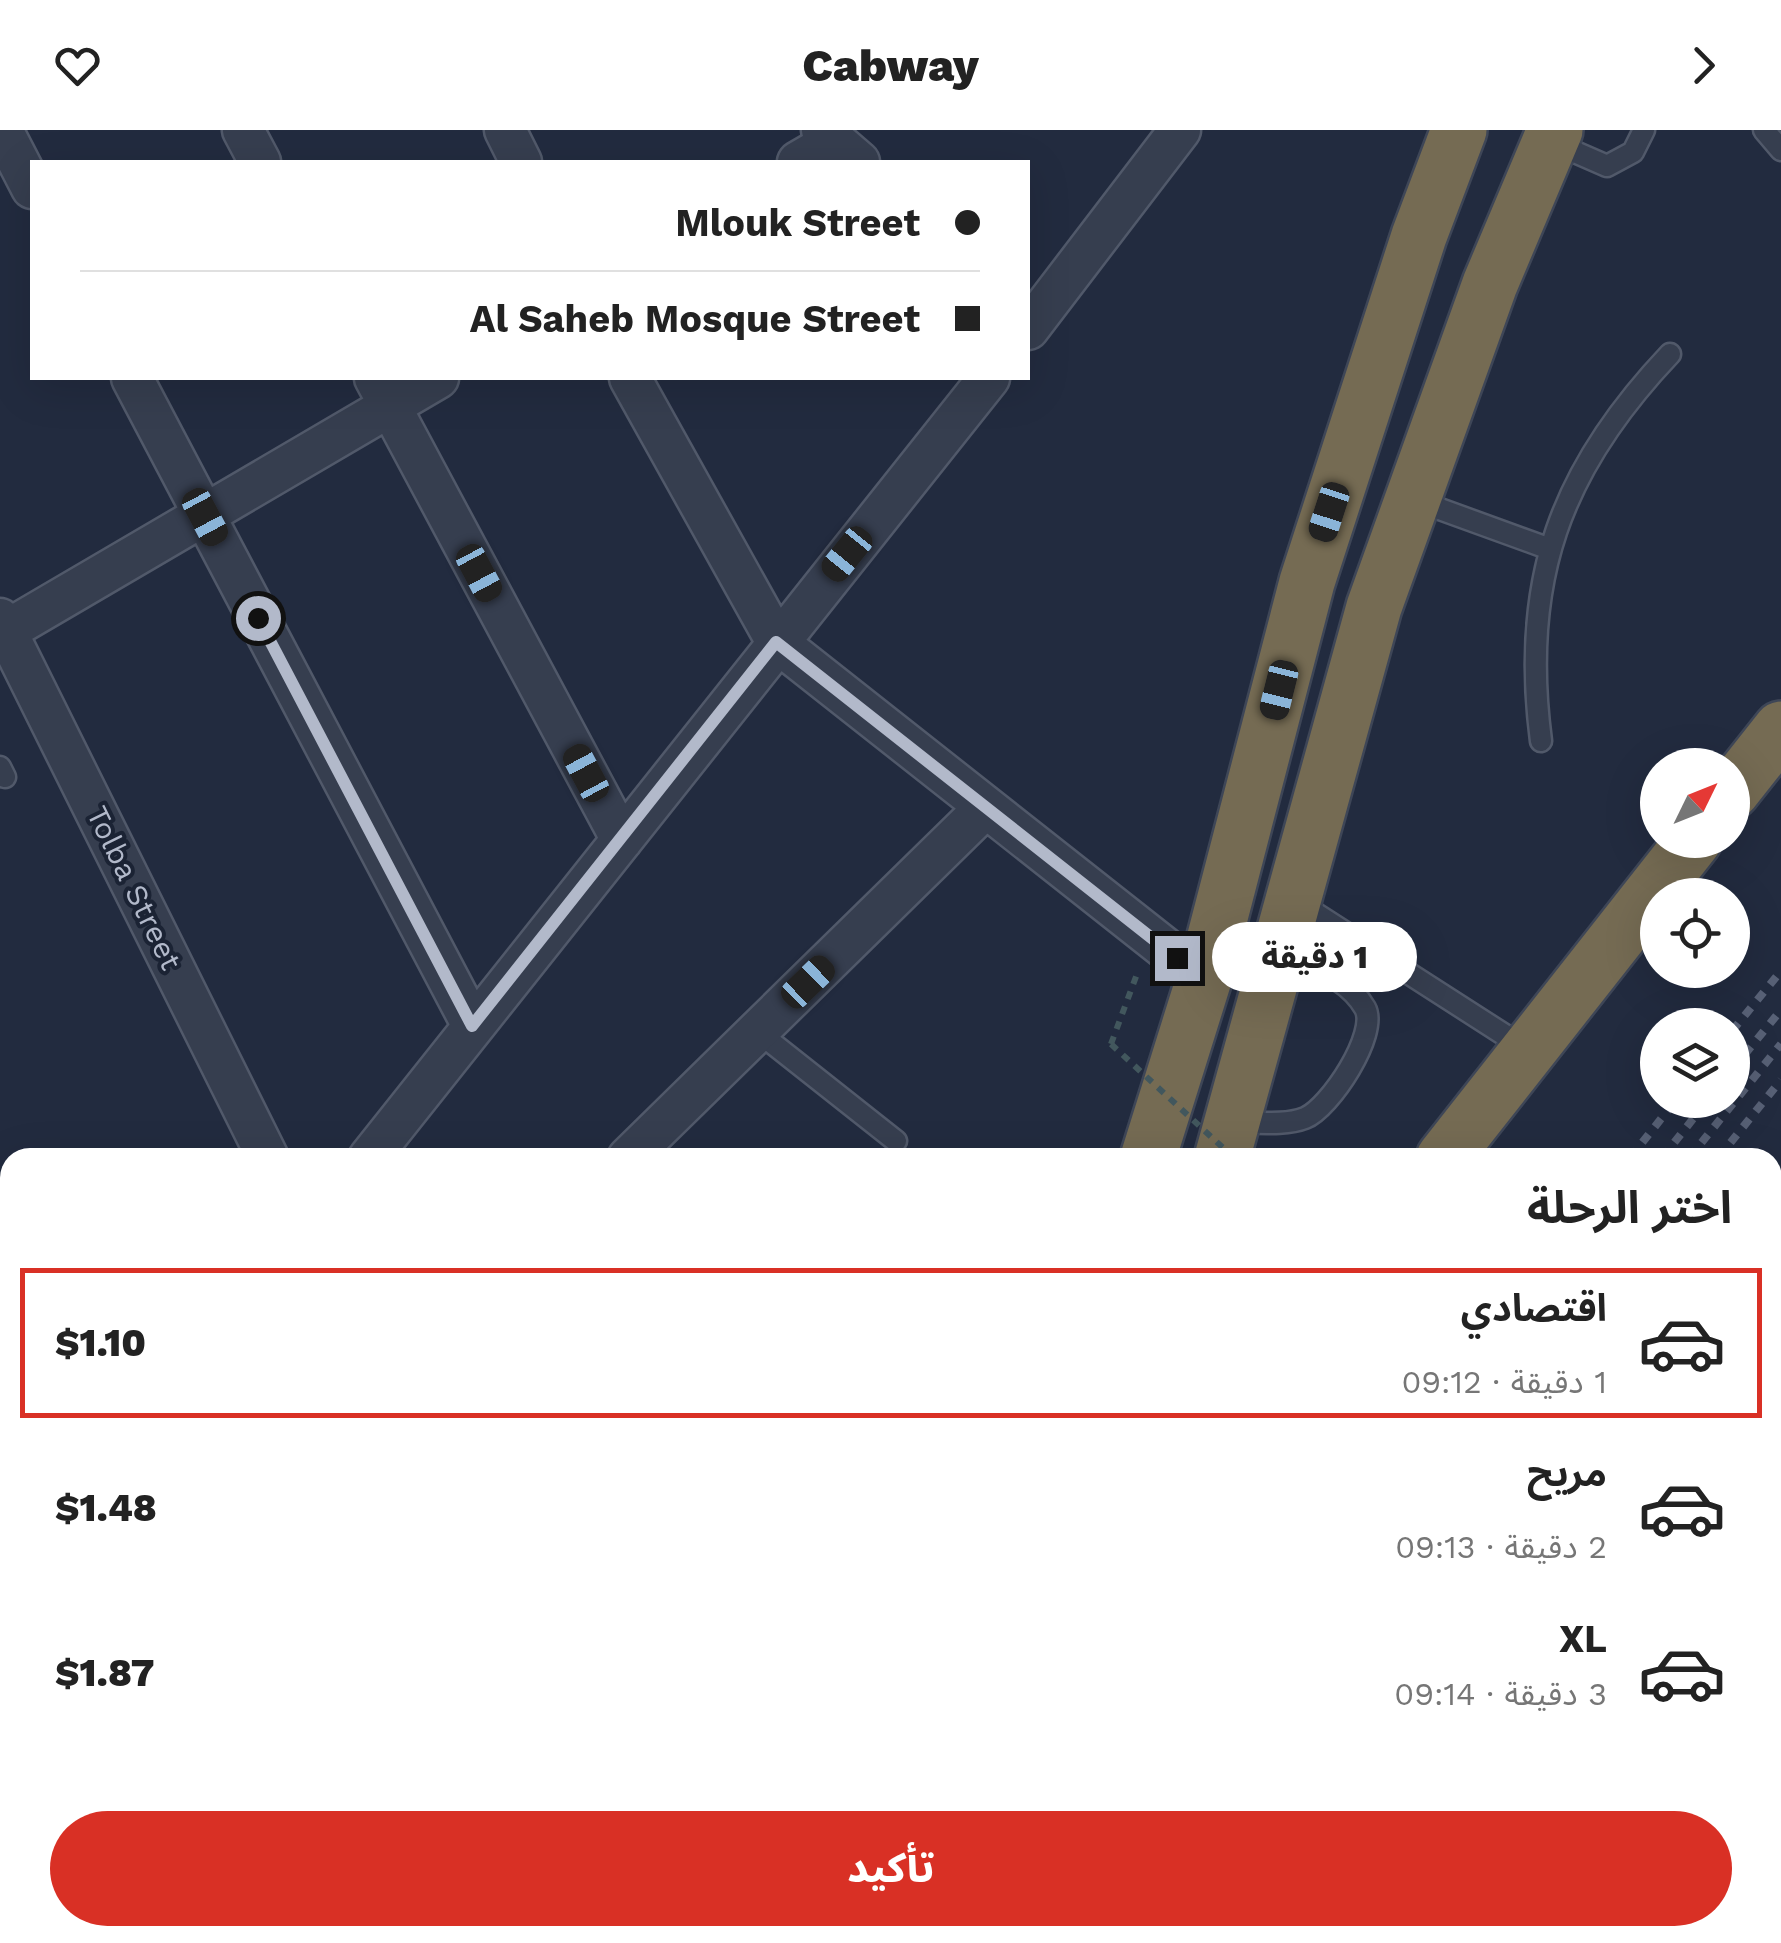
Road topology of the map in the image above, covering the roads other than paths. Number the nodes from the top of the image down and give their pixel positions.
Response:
1 (2, 130) edge
2 (243, 130) edge
3 (505, 130) edge
4 (1180, 130) edge
5 (1458, 130) edge
6 (1644, 130) edge
7 (1764, 130) edge
8 (1553, 136) edge
9 (839, 144) edge
10 (1781, 150) edge
11 (259, 160) edge
12 (520, 160) edge
13 (803, 160) edge
14 (30, 184) edge
15 (1031, 318) edge
16 (1670, 354) dead end
17 (133, 380) edge
18 (430, 380) edge
19 (631, 380) edge
20 (986, 380) edge
21 (382, 392) edge
22 (1416, 500) junction
23 (205, 517) junction
24 (1550, 549) junction
25 (2, 629) edge
26 (776, 642) junction
27 (1781, 730) edge
28 (1542, 741) dead end
29 (1750, 769) edge
30 (986, 807) junction
31 (622, 840) junction
32 (1680, 858) edge
33 (1294, 900) junction
34 (1282, 952) junction
35 (1204, 979) junction
36 (472, 1026) junction
37 (757, 1032) junction
38 (1528, 1050) junction
39 (896, 1141) dead end
40 (1230, 1146) edge
41 (263, 1148) edge
42 (378, 1148) edge
43 (638, 1148) edge
44 (1151, 1148) edge
45 (1452, 1148) edge

1 - 14 street
2 - 11 street
3 - 12 street
4 - 15 street
5 - 35 highway
6 - 8 lane
7 - 10 lane
8 - 22 highway
9 - 13 street
16 - 24 lane
17 - 23 street
18 - 21 street
19 - 26 street
20 - 26 street
21 - 23 street
21 - 31 street
22 - 24 lane
22 - 33 highway
23 - 25 street
23 - 36 street
24 - 28 lane
25 - 41 street, Tolba Street
26 - 30 street
26 - 31 street
27 - 29 highway
30 - 35 street
30 - 37 street
31 - 36 street
32 - 38 highway
33 - 34 highway
33 - 38 lane
34 - 40 highway
34 - 40 lane
35 - 44 highway
36 - 42 street
37 - 39 lane
37 - 43 street
38 - 45 highway

